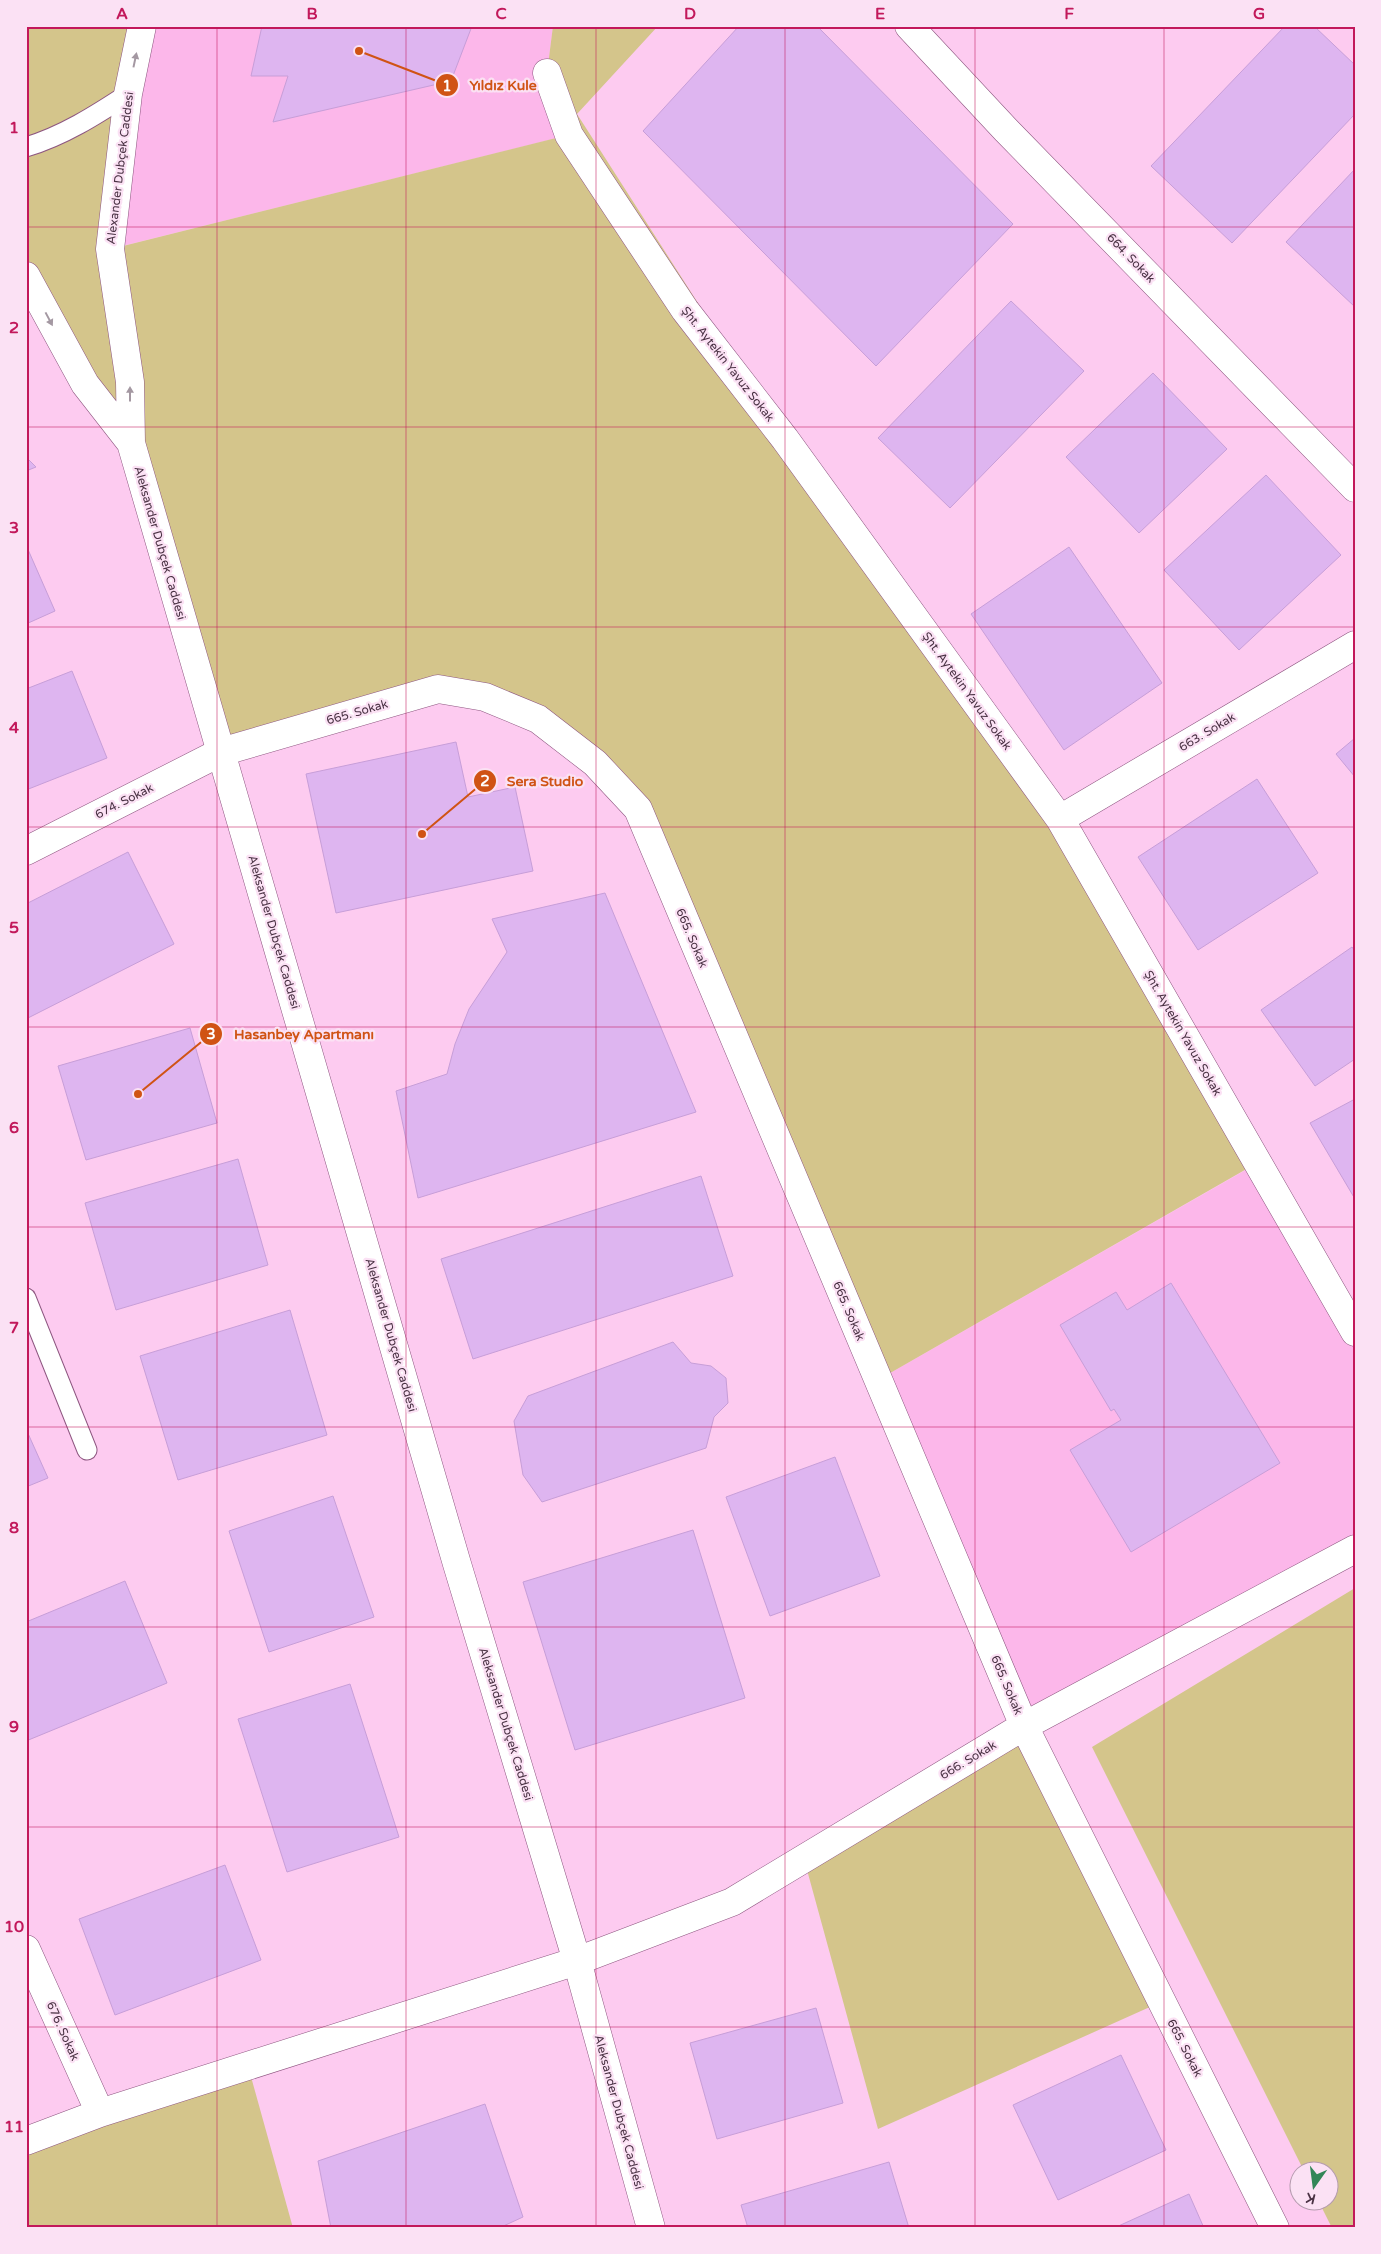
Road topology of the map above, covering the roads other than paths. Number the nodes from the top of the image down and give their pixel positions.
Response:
1 (142, 26) edge
2 (908, 26) edge
3 (547, 73) dead end
4 (128, 94) junction
5 (26, 147) edge
6 (26, 276) edge
7 (131, 443) junction
8 (1355, 488) edge
9 (1355, 645) edge
10 (221, 752) junction
11 (1060, 819) junction
12 (26, 851) edge
13 (26, 1298) edge
14 (1355, 1332) edge
15 (87, 1450) dead end
16 (1355, 1549) edge
17 (1024, 1726) junction
18 (26, 1948) edge
19 (577, 1961) junction
20 (100, 2113) junction
21 (26, 2141) edge
22 (651, 2228) edge
23 (1275, 2228) edge

4 -> 1 street, Alexander Dubçek Caddesi
2 - 8 street, 664. Sokak
3 - 11 street, Şht. Aytekin Yavuz Sokak
4 - 5 lane
7 -> 4 street, Alexander Dubçek Caddesi
6 -> 7 street
7 - 10 street, Aleksander Dubçek Caddesi
9 - 11 street, 663. Sokak
10 - 12 street, 674. Sokak
10 - 17 street, 665. Sokak
10 - 19 street, Aleksander Dubçek Caddesi
11 - 14 street, Şht. Aytekin Yavuz Sokak
13 - 15 lane
16 - 17 street, 666. Sokak
17 - 19 street, 666. Sokak
17 - 23 street, 665. Sokak
18 - 20 street, 676. Sokak
19 - 20 street, 666. Sokak
19 - 22 street, Aleksander Dubçek Caddesi
20 - 21 street, 666. Sokak

